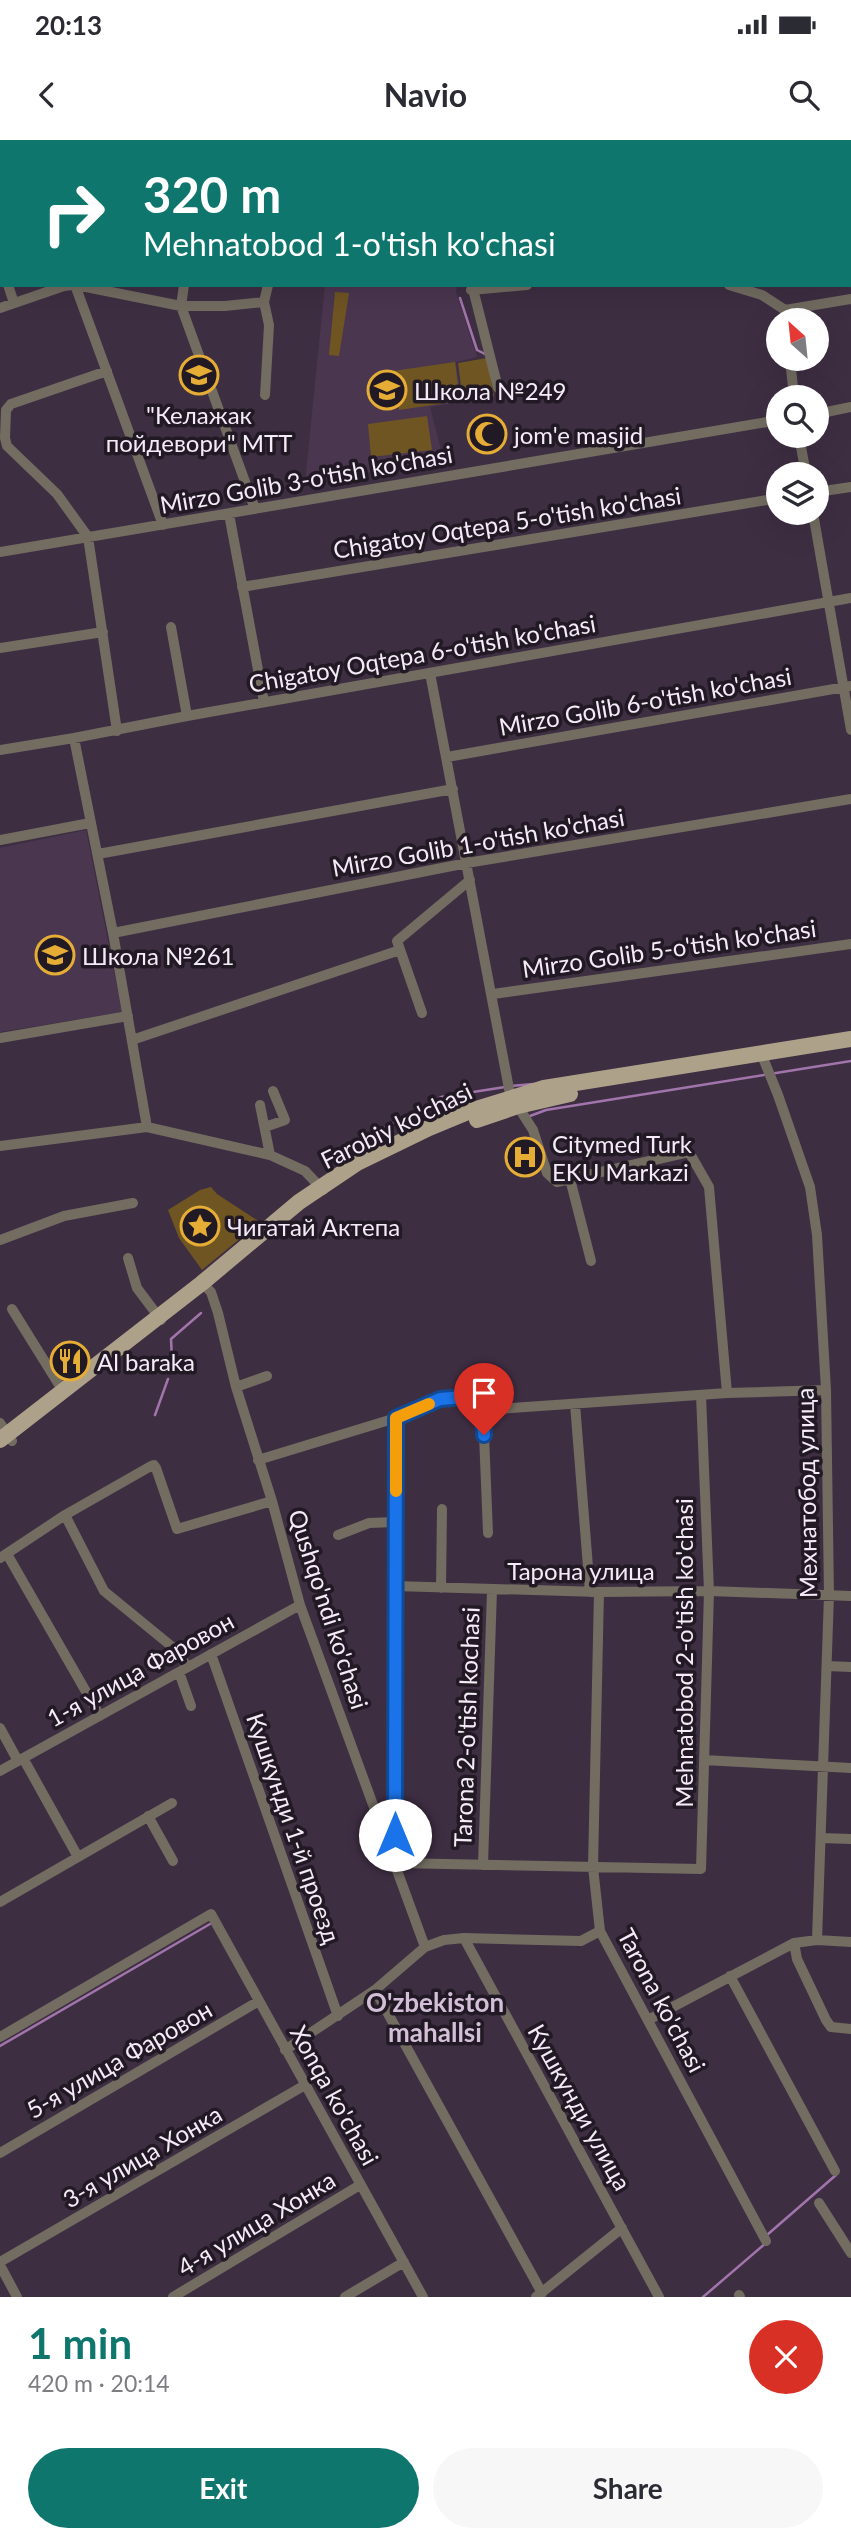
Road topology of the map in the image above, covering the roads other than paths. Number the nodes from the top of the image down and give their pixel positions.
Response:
1 (9, 287) edge
2 (61, 287) edge
3 (76, 287) edge
4 (85, 287) edge
5 (184, 287) edge
6 (268, 287) edge
7 (490, 287) edge
8 (736, 287) edge
9 (471, 288) edge
10 (851, 299) edge
11 (264, 302) junction
12 (14, 303) junction
13 (181, 306) junction
14 (0, 308) edge
15 (778, 308) edge
16 (814, 308) edge
17 (107, 370) junction
18 (498, 388) dead end
19 (265, 395) dead end
20 (851, 407) edge
21 (829, 412) edge
22 (766, 422) edge
23 (851, 487) edge
24 (829, 490) edge
25 (766, 500) edge
26 (255, 509) junction
27 (229, 514) junction
28 (163, 525) junction
29 (815, 525) edge
30 (88, 537) junction
31 (0, 552) edge
32 (242, 587) junction
33 (851, 598) edge
34 (828, 602) junction
35 (171, 627) dead end
36 (103, 632) junction
37 (0, 648) edge
38 (430, 673) junction
39 (847, 687) edge
40 (264, 702) junction
41 (187, 716) junction
42 (851, 730) edge
43 (117, 731) junction
44 (74, 738) junction
45 (0, 750) edge
46 (447, 757) junction
47 (453, 789) junction
48 (851, 799) edge
49 (90, 823) junction
50 (0, 840) edge
51 (97, 853) junction
52 (467, 863) junction
53 (470, 880) junction
54 (113, 933) junction
55 (851, 944) edge
56 (400, 950) junction
57 (492, 994) junction
58 (422, 1013) dead end
59 (128, 1016) junction
60 (0, 1038) edge
61 (851, 1039) edge
62 (132, 1040) junction
63 (851, 1049) edge
64 (763, 1058) junction
65 (273, 1091) dead end
66 (260, 1105) dead end
67 (518, 1106) junction
68 (147, 1127) junction
69 (265, 1127) junction
70 (0, 1146) edge
71 (270, 1155) junction
72 (570, 1179) junction
73 (323, 1190) junction
74 (132, 1203) dead end
75 (0, 1240) edge
76 (128, 1258) dead end
77 (591, 1261) dead end
78 (205, 1286) junction
79 (12, 1309) dead end
80 (161, 1320) junction
81 (267, 1376) dead end
82 (236, 1387) junction
83 (826, 1390) junction
84 (63, 1391) junction
85 (727, 1393) junction
86 (701, 1395) junction
87 (575, 1404) junction
88 (483, 1410) junction
89 (396, 1418) junction
90 (4, 1437) edge
91 (258, 1460) junction
92 (272, 1501) junction
93 (442, 1509) dead end
94 (65, 1514) junction
95 (395, 1522) junction
96 (488, 1533) dead end
97 (338, 1535) dead end
98 (3, 1556) edge
99 (395, 1586) junction
100 (440, 1588) junction
101 (492, 1590) junction
102 (709, 1591) junction
103 (595, 1592) junction
104 (829, 1595) junction
105 (851, 1596) edge
106 (300, 1605) junction
107 (211, 1654) junction
108 (827, 1666) junction
109 (851, 1667) edge
110 (184, 1669) junction
111 (191, 1706) dead end
112 (100, 1716) junction
113 (0, 1728) edge
114 (21, 1760) junction
115 (704, 1760) junction
116 (824, 1767) junction
117 (851, 1769) edge
118 (0, 1771) edge
119 (172, 1803) dead end
120 (148, 1816) junction
121 (821, 1838) junction
122 (851, 1839) edge
123 (78, 1857) junction
124 (173, 1861) dead end
125 (395, 1863) junction
126 (483, 1865) junction
127 (593, 1867) junction
128 (0, 1902) edge
129 (600, 1931) junction
130 (464, 1938) junction
131 (817, 1941) junction
132 (794, 1942) junction
133 (851, 1942) edge
134 (425, 1947) junction
135 (730, 1976) junction
136 (376, 1990) junction
137 (259, 2001) junction
138 (338, 2016) junction
139 (648, 2020) junction
140 (851, 2029) edge
141 (0, 2037) edge
142 (285, 2050) junction
143 (305, 2085) junction
144 (0, 2153) edge
145 (835, 2171) dead end
146 (360, 2185) junction
147 (819, 2203) dead end
148 (622, 2228) junction
149 (766, 2241) dead end
150 (851, 2253) edge
151 (404, 2262) junction
152 (0, 2264) edge
153 (539, 2295) edge
154 (18, 2297) edge
155 (173, 2297) edge
156 (345, 2297) edge
157 (423, 2297) edge
158 (659, 2297) edge

1 - 12 street
2 - 12 street
3 - 17 street
4 - 13 street
5 - 13 street
6 - 11 street
7 - 9 street
8 - 15 street
9 - 18 street
10 - 16 street
11 - 13 street
11 - 19 street
12 - 14 street
13 - 26 street
17 - 28 street
17 - 30 street
20 - 21 street
22 - 26 street, Mirzo Golib 3-o'tish ko'chasi
23 - 24 street
25 - 32 street, Chigatoy Oqtepa 5-o'tish ko'chasi
26 - 27 street, Mirzo Golib 3-o'tish ko'chasi
27 - 28 street, Mirzo Golib 3-o'tish ko'chasi
27 - 32 street
28 - 30 street, Mirzo Golib 3-o'tish ko'chasi
29 - 34 street
30 - 31 street, Mirzo Golib 3-o'tish ko'chasi
30 - 36 street
32 - 40 street
33 - 34 street, Chigatoy Oqtepa 6-o'tish ko'chasi
34 - 38 street, Chigatoy Oqtepa 6-o'tish ko'chasi
34 - 39 street
35 - 41 street
36 - 37 street
36 - 43 street
38 - 40 street, Chigatoy Oqtepa 6-o'tish ko'chasi
38 - 46 street
39 - 42 street
39 - 46 street, Mirzo Golib 6-o'tish ko'chasi
40 - 41 street, Chigatoy Oqtepa 6-o'tish ko'chasi
41 - 43 street, Chigatoy Oqtepa 6-o'tish ko'chasi
43 - 44 street, Chigatoy Oqtepa 6-o'tish ko'chasi
44 - 45 street, Chigatoy Oqtepa 6-o'tish ko'chasi
44 - 49 street
46 - 47 street
47 - 51 street
47 - 52 street
48 - 52 street, Mirzo Golib 1-o'tish ko'chasi
49 - 50 street
49 - 51 street
51 - 54 street
52 - 53 street
52 - 54 street, Mirzo Golib 1-o'tish ko'chasi
53 - 56 street
53 - 57 street
54 - 59 street
55 - 57 street, Mirzo Golib 5-o'tish ko'chasi
56 - 58 street
56 - 62 street
57 - 67 street
59 - 60 street
59 - 62 street
61 - 64 main road, Farobiy ko'chasi
62 - 68 street
63 - 64 main road, Farobiy ko'chasi
64 - 67 main road, Farobiy ko'chasi
64 - 83 street, Мехнатобод улица
65 - 69 street
66 - 69 street
67 - 72 street
67 - 73 main road, Farobiy ko'chasi
68 - 70 street
68 - 71 street
69 - 71 street
71 - 73 street
72 - 77 street
72 - 85 street
73 - 78 main road, Farobiy ko'chasi
74 - 75 street
76 - 80 street
78 - 80 main road, Farobiy ko'chasi
78 - 82 street, Qushqo'ndi ko'chasi
79 - 84 street
80 - 84 main road, Farobiy ko'chasi
80 - 90 main road, Farobiy ko'chasi
81 - 82 street
82 - 91 street, Qushqo'ndi ko'chasi
83 - 85 street
83 - 104 street, Мехнатобод улица
84 - 90 main road, Farobiy ko'chasi
85 - 86 street
86 - 87 street
86 - 102 street, Mehnatobod 2-o'tish ko'chasi
87 - 88 street
87 - 103 street, Tarona ko'chasi
88 - 89 street
88 - 96 street
89 - 91 street
89 - 95 street
91 - 92 street, Qushqo'ndi ko'chasi
92 - 94 street
92 - 106 street, Qushqo'ndi ko'chasi
93 - 100 street
94 - 98 street
94 - 110 street
95 - 97 street
95 - 99 street
98 - 112 street
99 - 100 street, Тарона улица
99 - 125 street
100 - 101 street, Тарона улица
101 - 103 street, Тарона улица
101 - 126 street, Tarona 2-o'tish kochasi
102 - 103 street, Тарона улица
102 - 104 street, Тарона улица
102 - 115 street, Mehnatobod 2-o'tish ko'chasi
103 - 127 street, Tarona ko'chasi
104 - 105 street, Тарона улица
104 - 108 street, Мехнатобод улица
106 - 107 street, 1-я улица Фаровон
106 - 125 street, Qushqo'ndi ko'chasi
107 - 110 street, 1-я улица Фаровон
107 - 138 street, Кушкунди 1-й проезд
108 - 109 street
108 - 116 street, Мехнатобод улица
110 - 111 street
110 - 112 street, 1-я улица Фаровон
112 - 114 street, 1-я улица Фаровон
113 - 114 street
114 - 118 street, 1-я улица Фаровон
114 - 123 street
115 - 116 street
115 - 127 street, Mehnatobod 2-o'tish ko'chasi
116 - 117 street
116 - 121 street, Мехнатобод улица
119 - 120 street
120 - 123 street
120 - 124 street
121 - 122 street
121 - 131 street, Мехнатобод улица
123 - 128 street
125 - 126 street
125 - 134 street, Qushqo'ndi ko'chasi
126 - 127 street
127 - 129 street, Tarona ko'chasi
129 - 130 street
129 - 139 street, Tarona ko'chasi
130 - 134 street
130 - 148 street, Кушкунди улица
131 - 132 street
131 - 133 street
132 - 135 street
132 - 140 street
134 - 136 street
135 - 139 street
135 - 145 street
136 - 138 street
136 - 153 street
137 - 141 street, Xonqa ko'chasi
137 - 142 street, Xonqa ko'chasi
137 - 144 street, 5-я улица Фаровон
138 - 142 street
139 - 149 street, Tarona ko'chasi
142 - 143 street, Xonqa ko'chasi
143 - 146 street, Xonqa ko'chasi
143 - 152 street, 3-я улица Хонка
146 - 151 street, Xonqa ko'chasi
146 - 155 street, 4-я улица Хонка
147 - 150 street
148 - 153 street
148 - 158 street, Кушкунди улица
151 - 156 street
151 - 157 street, Xonqa ko'chasi
152 - 154 street

